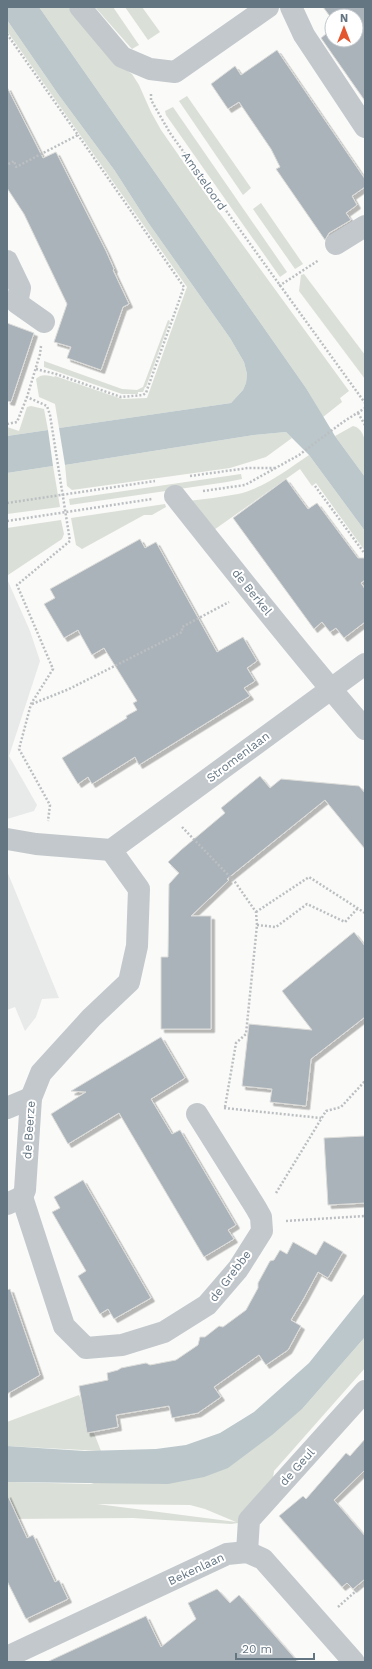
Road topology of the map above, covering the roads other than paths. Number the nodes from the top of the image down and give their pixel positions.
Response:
1 (80, 7) edge
2 (268, 7) edge
3 (292, 7) edge
4 (365, 127) edge
5 (365, 226) edge
6 (336, 244) road end
7 (7, 262) edge
8 (12, 302) edge
9 (44, 322) road end
10 (175, 496) dead end
11 (365, 664) edge
12 (330, 688) junction
13 (365, 729) edge
14 (7, 839) edge
15 (111, 850) junction
16 (31, 1098) junction
17 (7, 1108) edge
18 (197, 1114) road end
19 (14, 1201) edge
20 (365, 1391) edge
21 (247, 1552) junction
22 (7, 1657) edge
23 (354, 1662) edge

1 - 2 street
3 - 4 street
5 - 6 street
7 - 8 street
8 - 9 street
10 - 12 street, de Berkel
11 - 12 street, Stromenlaan
12 - 13 street, de Berkel
12 - 15 street, Stromenlaan
14 - 15 street
15 - 16 street, de Beerze
16 - 17 street
16 - 19 street, de Beerze
18 - 19 street, de Grebbe
20 - 21 street, de Geul
21 - 22 street, Bekenlaan
21 - 23 street

